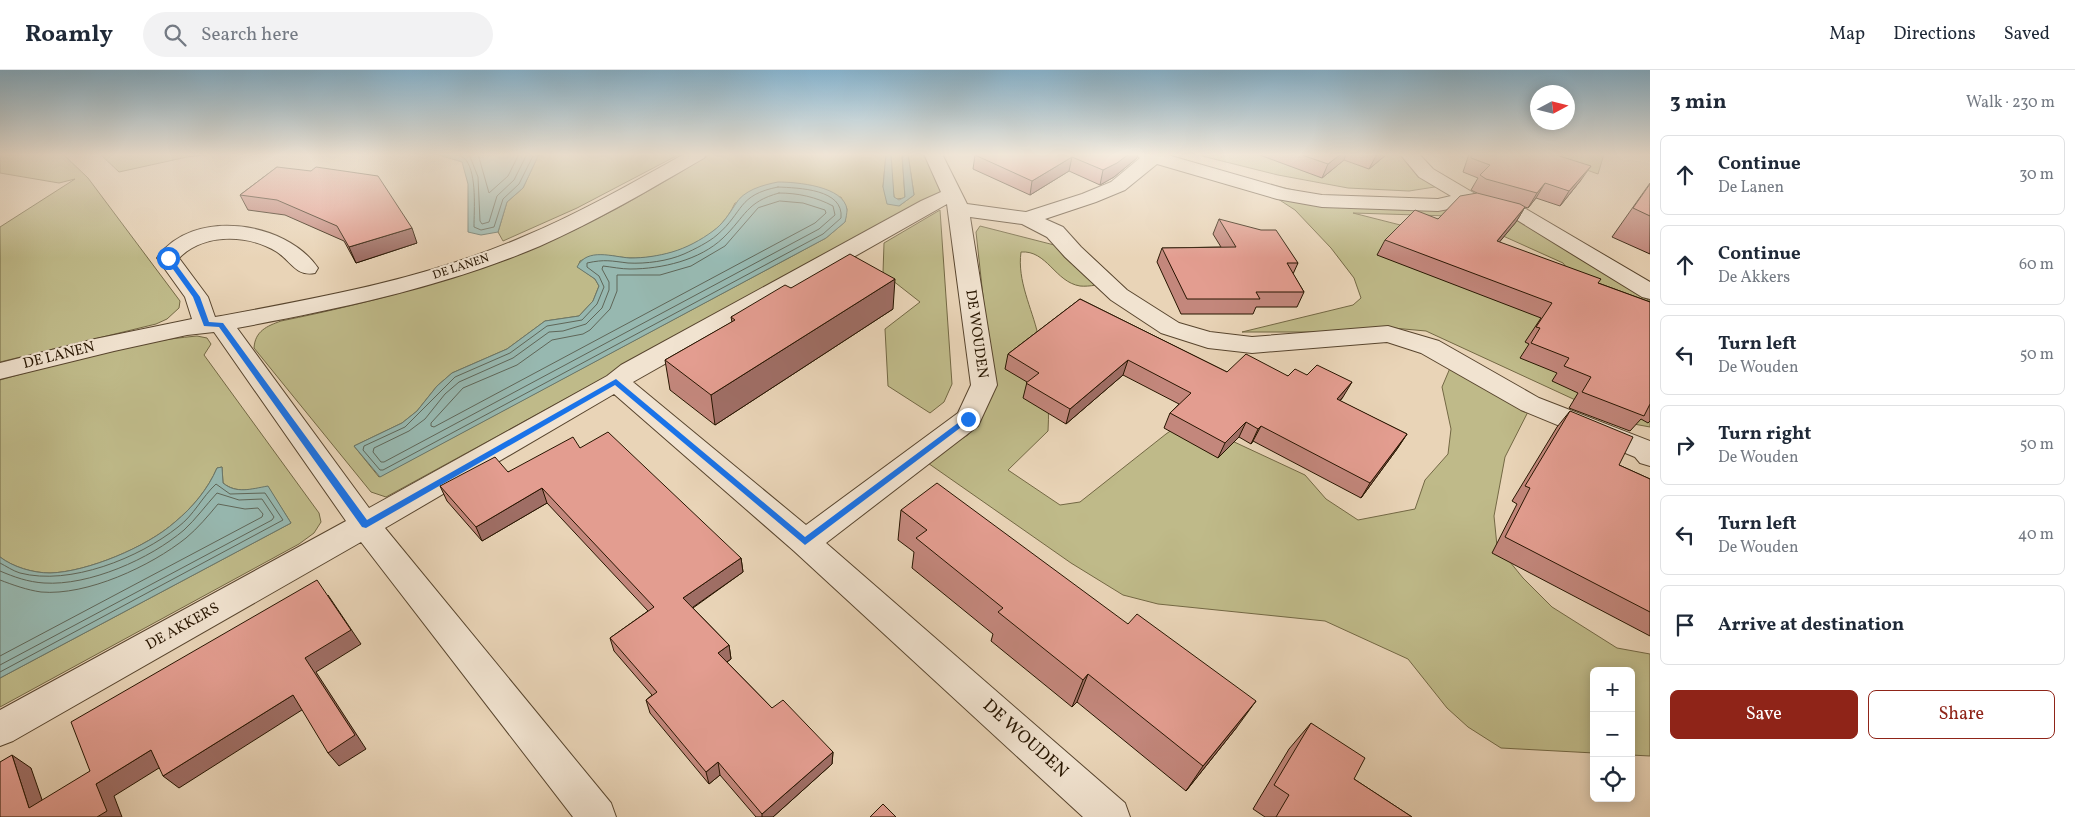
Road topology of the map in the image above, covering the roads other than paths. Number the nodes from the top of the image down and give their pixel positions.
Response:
1 (636, 189) edge
2 (949, 189) edge
3 (1111, 189) edge
4 (1263, 189) edge
5 (1453, 189) edge
6 (1470, 199) junction
7 (955, 202) junction
8 (1027, 218) junction
9 (307, 268) dead end
10 (1650, 292) edge
11 (213, 324) junction
12 (0, 371) edge
13 (616, 382) junction
14 (1648, 452) edge
15 (366, 525) junction
16 (805, 542) junction
17 (0, 729) edge
18 (597, 817) edge
19 (1111, 817) edge

1 - 11 street, DE LANEN
2 - 7 street, DE WOUDEN
3 - 8 street
4 - 6 street
5 - 6 street
6 - 10 street
7 - 8 street
7 - 13 street
7 - 16 street, DE WOUDEN
8 - 14 street
9 - 11 street
11 - 12 street, DE LANEN
11 - 15 street
13 - 15 street
13 - 16 street, DE WOUDEN
15 - 17 street, DE AKKERS
15 - 18 street
16 - 19 street, DE WOUDEN

